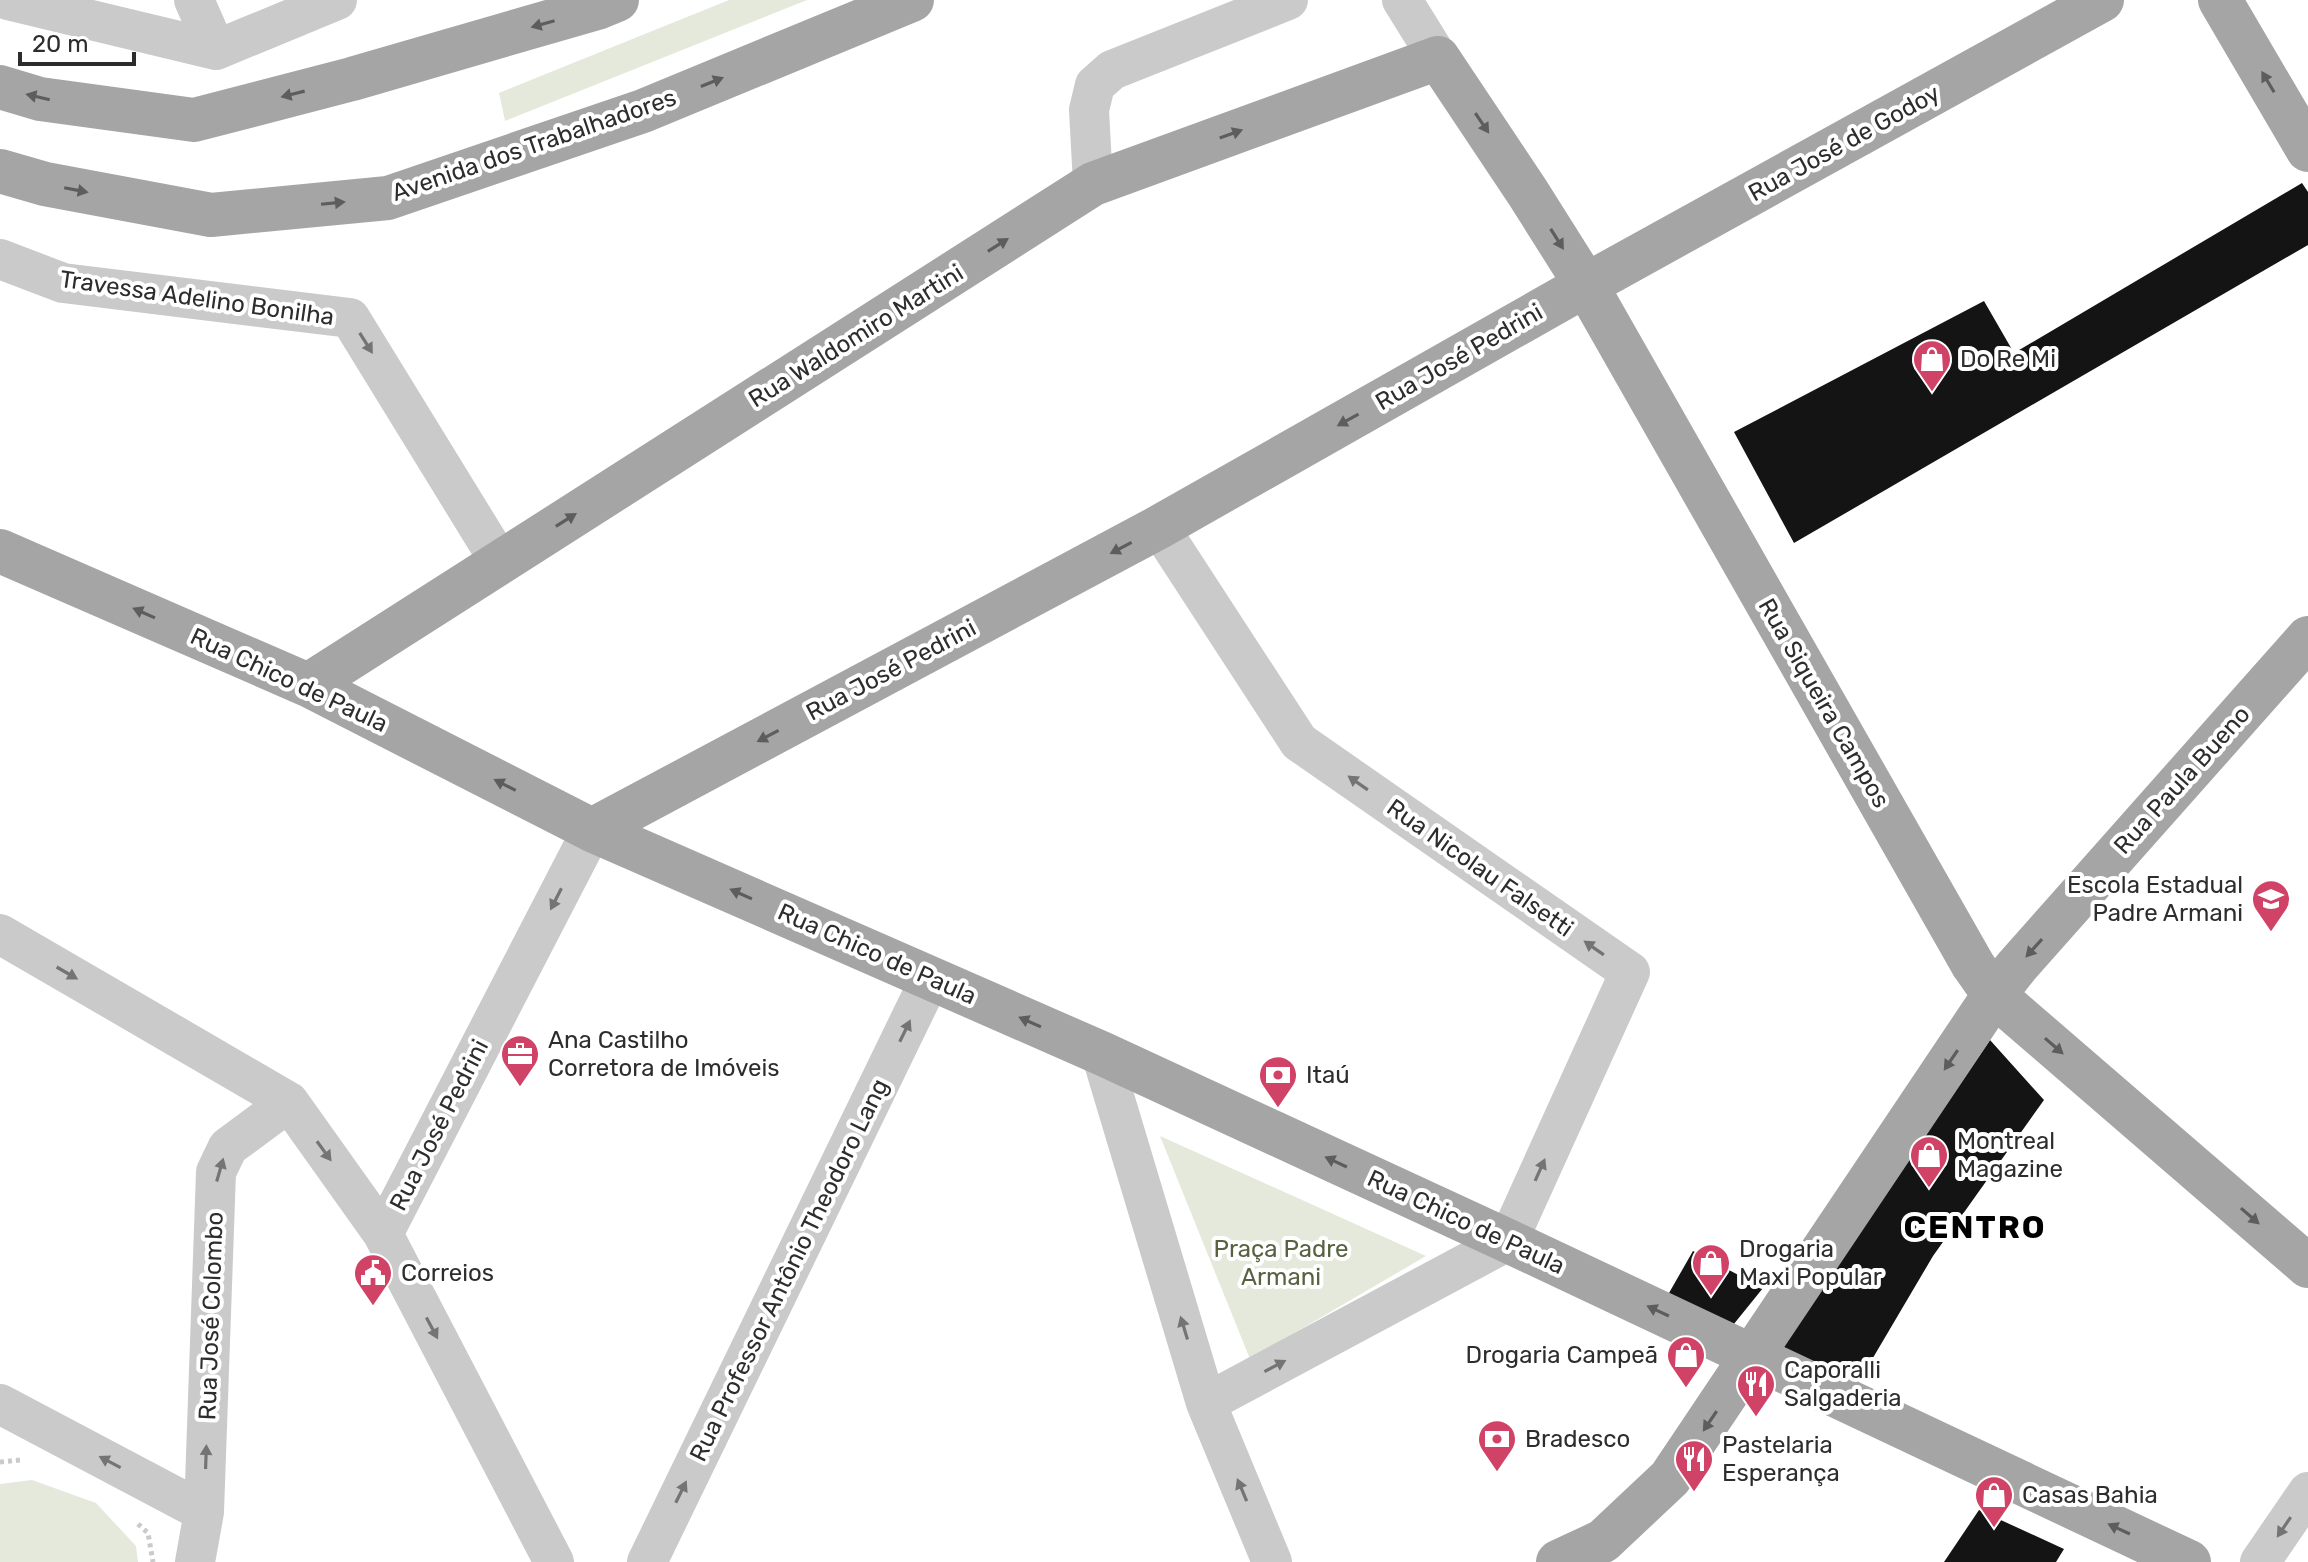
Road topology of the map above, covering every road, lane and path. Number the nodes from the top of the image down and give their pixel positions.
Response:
1 (8, 0) edge
2 (194, 0) edge
3 (337, 0) edge
4 (617, 0) edge
5 (912, 0) edge
6 (1288, 0) edge
7 (1402, 0) edge
8 (2102, 0) edge
9 (2220, 0) edge
10 (216, 50) junction
11 (1438, 58) junction
12 (0, 87) edge
13 (2308, 150) edge
14 (0, 171) edge
15 (1093, 184) junction
16 (0, 259) edge
17 (1586, 285) junction
18 (1159, 527) junction
19 (0, 551) edge
20 (500, 562) junction
21 (2308, 638) edge
22 (308, 685) junction
23 (592, 830) junction
24 (0, 934) edge
25 (931, 977) junction
26 (1994, 995) junction
27 (1101, 1053) junction
28 (289, 1102) junction
29 (383, 1234) junction
30 (1508, 1241) junction
31 (2308, 1266) edge
32 (1754, 1356) junction
33 (1206, 1403) junction
34 (0, 1404) edge
35 (2308, 1492) edge
36 (204, 1512) junction
37 (195, 1562) edge
38 (554, 1562) edge
39 (647, 1562) edge
40 (1272, 1562) edge
41 (1558, 1562) edge
42 (2189, 1562) edge
43 (2260, 1562) edge

1 - 10 street
2 - 10 street
3 - 10 street
4 -> 12 main road
14 -> 5 main road, Avenida dos Trabalhadores
6 - 15 street
7 - 11 street
8 - 17 main road, Rua José de Godoy
13 -> 9 main road
15 -> 11 main road, Rua Waldomiro Martini
11 -> 17 main road, Rua Siqueira Campos
20 -> 15 main road, Rua Waldomiro Martini
16 -> 20 street, Travessa Adelino Bonilha
17 -> 18 main road, Rua José Pedrini
17 - 26 main road, Rua Siqueira Campos
18 -> 23 main road, Rua José Pedrini
30 -> 18 street, Rua Nicolau Falsetti
22 -> 19 main road, Rua Chico de Paula
20 - 22 main road, Rua Waldomiro Martini
21 -> 26 main road, Rua Paula Bueno
23 -> 22 main road, Rua Chico de Paula
25 -> 23 main road, Rua Chico de Paula
23 -> 29 street, Rua José Pedrini
24 -> 28 street
27 -> 25 main road, Rua Chico de Paula
39 -> 25 street, Rua Professor Antônio Theodoro Lang
26 -> 31 main road, Rua Siqueira Campos
26 -> 32 main road, Rua Paula Bueno
30 -> 27 main road, Rua Chico de Paula
33 -> 27 street
28 -> 29 street
36 -> 28 street, Rua José Colombo
29 -> 38 street
32 -> 30 main road, Rua Chico de Paula
33 -> 30 street
32 -> 41 main road, Rua Paula Bueno
42 -> 32 main road, Rua Chico de Paula
40 -> 33 street
36 -> 34 street
35 -> 43 street
36 - 37 street, Rua José Colombo

